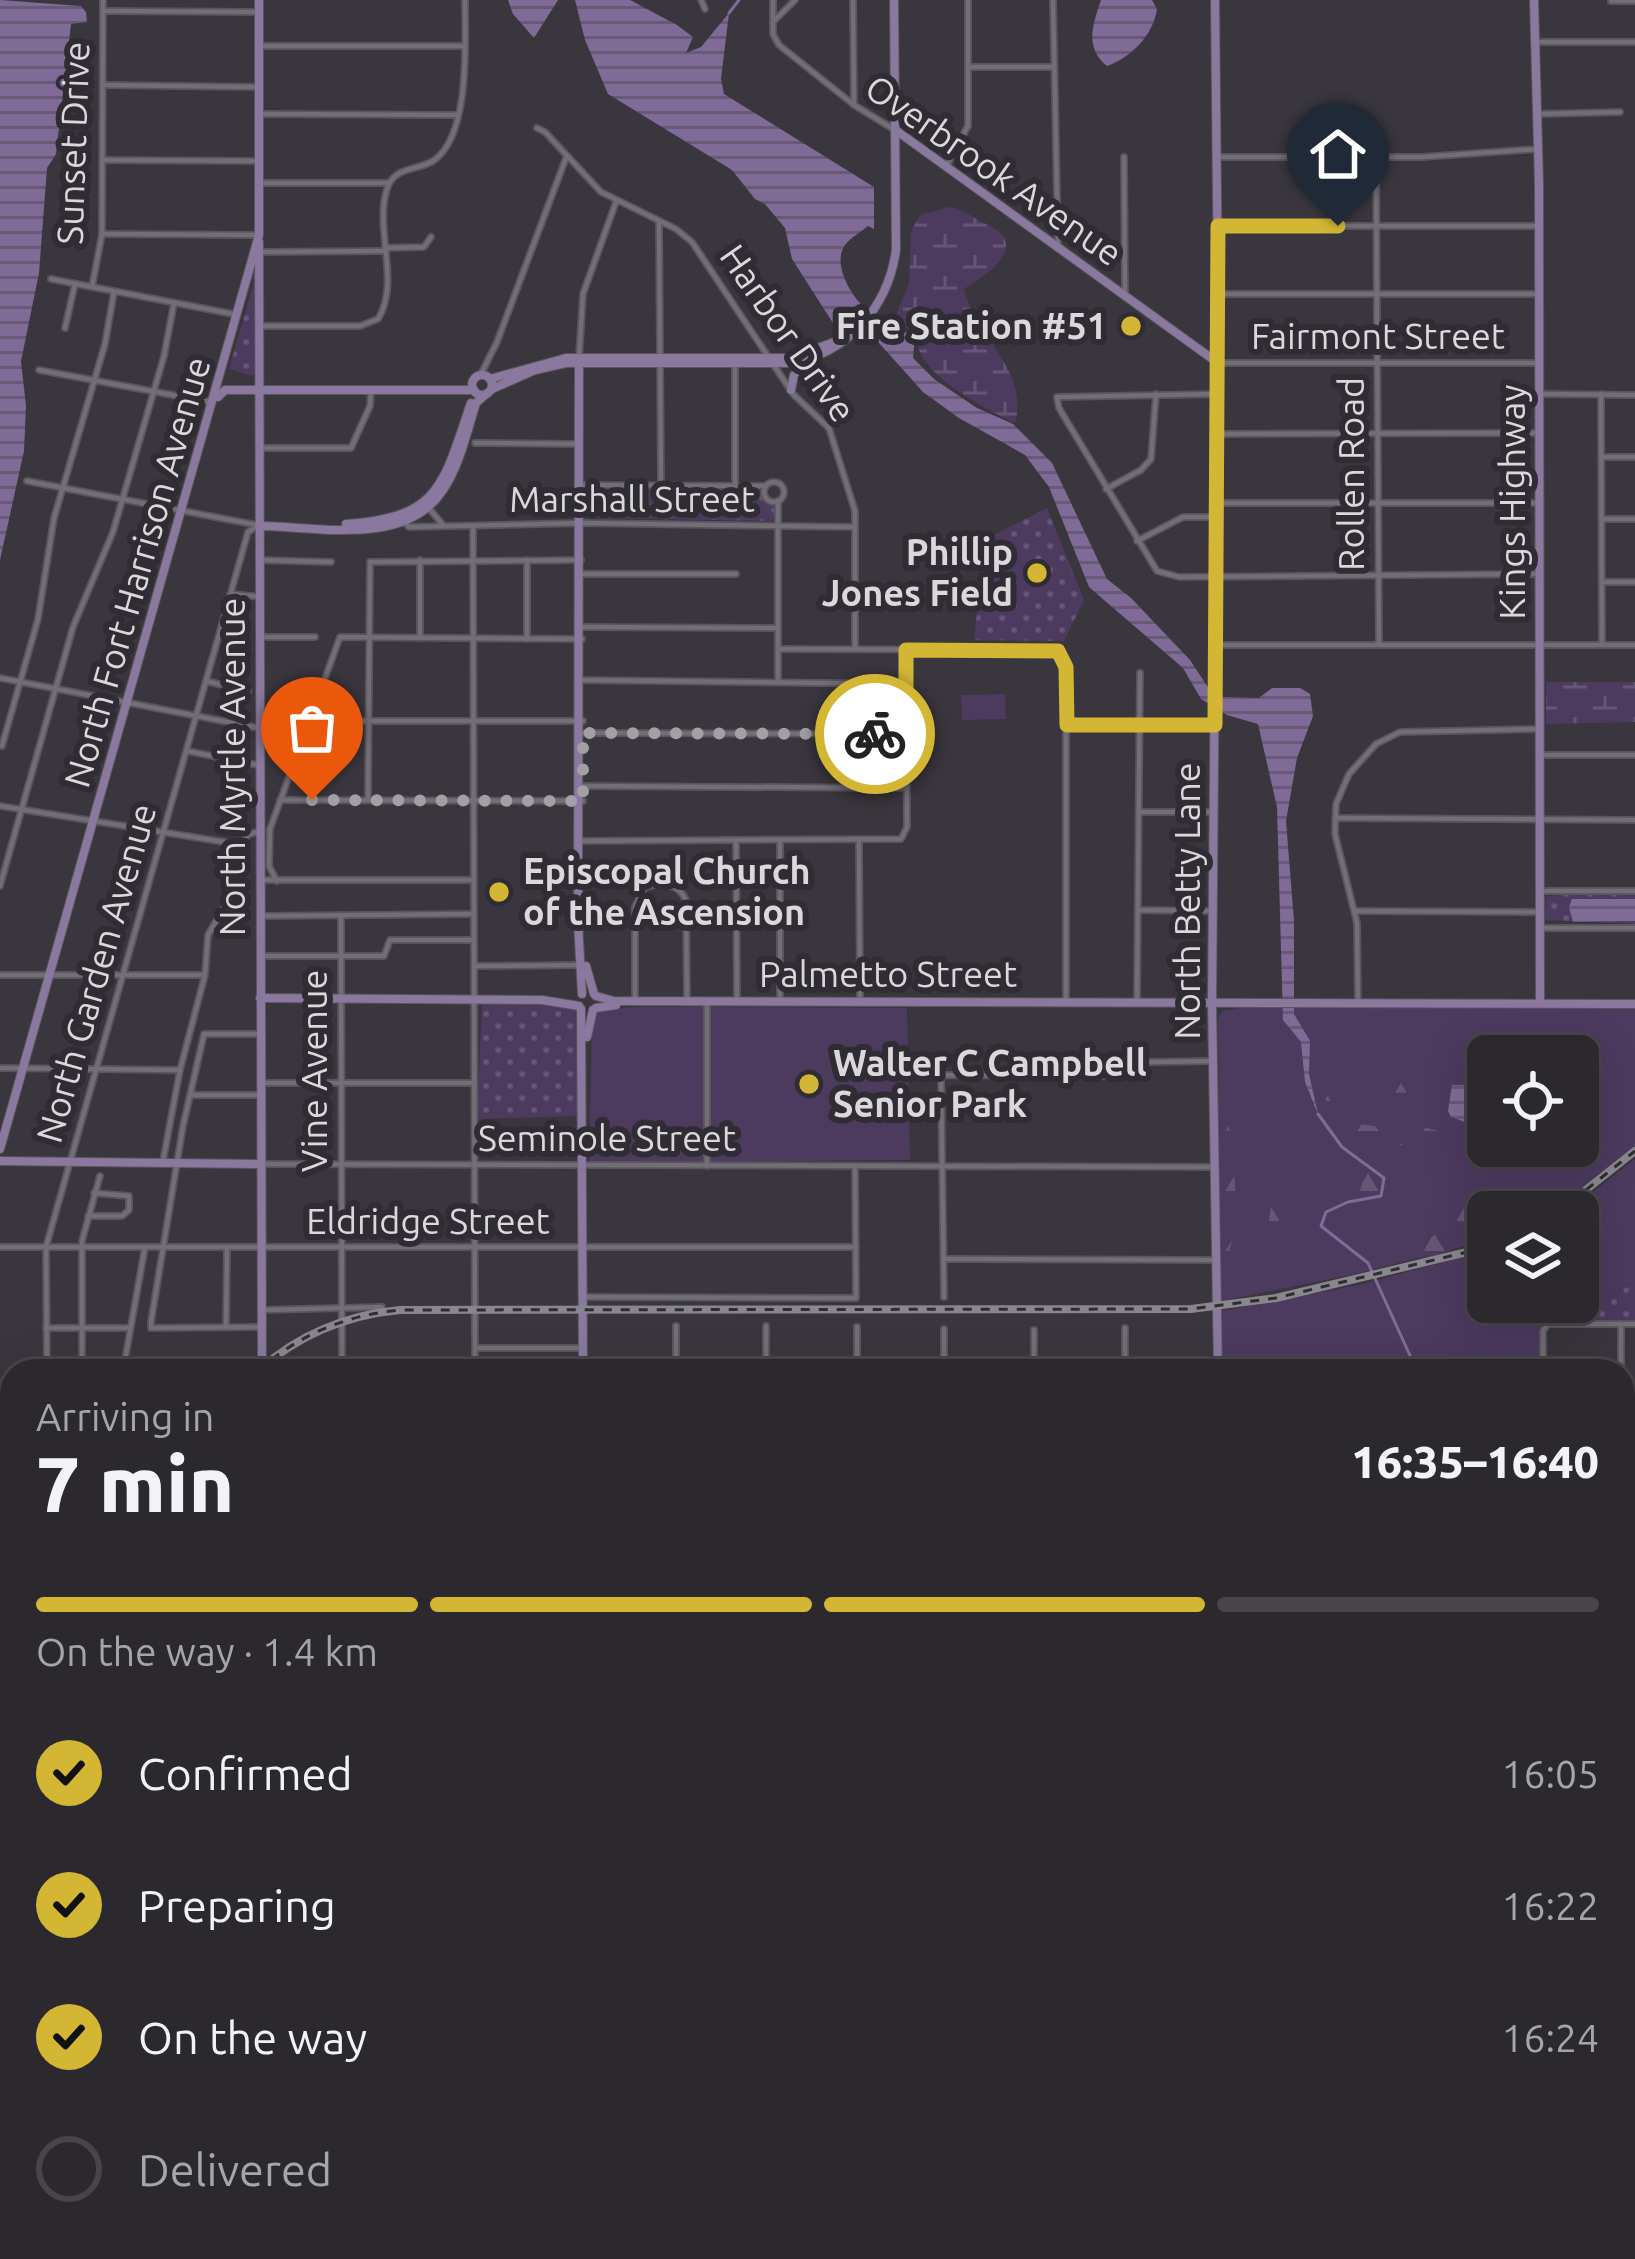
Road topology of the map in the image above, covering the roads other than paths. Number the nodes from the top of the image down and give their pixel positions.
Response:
1 (104, 0) edge
2 (259, 0) edge
3 (465, 0) edge
4 (701, 0) edge
5 (773, 0) edge
6 (795, 0) edge
7 (853, 0) edge
8 (894, 0) edge
9 (968, 0) edge
10 (1053, 0) edge
11 (1215, 0) edge
12 (1534, 0) edge
13 (1611, 1) edge
14 (1635, 1) edge
15 (705, 9) dead end
16 (103, 11) junction
17 (259, 12) junction
18 (773, 22) junction
19 (1534, 42) junction
20 (1635, 42) edge
21 (259, 46) junction
22 (465, 46) junction
23 (969, 67) junction
24 (1054, 67) junction
25 (103, 86) junction
26 (258, 87) junction
27 (854, 105) junction
28 (1620, 112) dead end
29 (259, 114) junction
30 (1538, 114) junction
31 (457, 115) junction
32 (537, 128) dead end
33 (896, 130) junction
34 (1538, 149) junction
35 (566, 157) junction
36 (1124, 157) dead end
37 (1216, 157) junction
38 (1376, 158) junction
39 (102, 160) junction
40 (259, 161) junction
41 (946, 167) junction
42 (259, 183) junction
43 (389, 183) junction
44 (616, 202) junction
45 (659, 221) junction
46 (1218, 226) junction
47 (1377, 226) junction
48 (1538, 226) junction
49 (102, 234) junction
50 (259, 235) junction
51 (431, 237) dead end
52 (1058, 248) junction
53 (386, 249) junction
54 (259, 252) junction
55 (50, 279) dead end
56 (74, 284) junction
57 (92, 287) junction
58 (115, 292) junction
59 (1218, 294) junction
60 (1377, 294) junction
61 (1538, 294) junction
62 (1125, 297) junction
63 (174, 303) junction
64 (238, 315) junction
65 (259, 326) junction
66 (64, 328) dead end
67 (854, 332) junction
68 (821, 356) junction
69 (579, 360) junction
70 (660, 361) junction
71 (735, 362) junction
72 (773, 362) junction
73 (1217, 363) junction
74 (1378, 363) junction
75 (1538, 363) junction
76 (39, 370) dead end
77 (94, 381) junction
78 (482, 385) junction
79 (791, 390) junction
80 (259, 391) junction
81 (370, 391) junction
82 (154, 392) junction
83 (1156, 394) junction
84 (1217, 394) junction
85 (1539, 394) junction
86 (1601, 394) junction
87 (1635, 394) edge
88 (213, 403) junction
89 (1379, 433) junction
90 (1539, 433) junction
91 (1217, 434) junction
92 (475, 443) dead end
93 (579, 443) junction
94 (259, 448) junction
95 (1601, 457) junction
96 (1635, 457) edge
97 (27, 481) dead end
98 (579, 485) junction
99 (661, 485) junction
100 (735, 486) junction
101 (766, 486) junction
102 (64, 488) junction
103 (1106, 489) junction
104 (122, 500) junction
105 (778, 501) junction
106 (1538, 502) junction
107 (1216, 503) junction
108 (1378, 503) junction
109 (427, 505) junction
110 (183, 512) junction
111 (1216, 517) junction
112 (1601, 519) junction
113 (1635, 519) edge
114 (408, 521) junction
115 (580, 524) junction
116 (443, 525) junction
117 (778, 525) junction
118 (259, 526) junction
119 (315, 526) junction
120 (473, 526) junction
121 (855, 527) junction
122 (1137, 541) junction
123 (259, 560) junction
124 (420, 560) junction
125 (473, 560) junction
126 (526, 560) junction
127 (580, 560) junction
128 (331, 562) dead end
129 (1379, 573) junction
130 (580, 574) junction
131 (736, 574) dead end
132 (1217, 574) junction
133 (1539, 574) junction
134 (1601, 582) junction
135 (1635, 582) edge
136 (232, 594) junction
137 (260, 598) junction
138 (580, 627) junction
139 (778, 628) junction
140 (260, 637) junction
141 (315, 637) dead end
142 (367, 638) junction
143 (420, 638) junction
144 (473, 638) junction
145 (526, 639) junction
146 (580, 639) junction
147 (1602, 644) junction
148 (1635, 644) edge
149 (1539, 645) junction
150 (1217, 646) junction
151 (1379, 646) junction
152 (778, 649) junction
153 (855, 649) junction
154 (906, 650) junction
155 (1140, 673) dead end
156 (0, 678) edge
157 (580, 680) junction
158 (20, 682) junction
159 (206, 682) junction
160 (778, 682) junction
161 (906, 684) junction
162 (55, 688) junction
163 (248, 691) dead end
164 (128, 703) junction
165 (196, 716) junction
166 (1215, 720) junction
167 (368, 721) junction
168 (473, 721) junction
169 (580, 721) junction
170 (308, 722) junction
171 (1067, 725) junction
172 (1140, 725) junction
173 (260, 728) junction
174 (1539, 729) junction
175 (580, 733) junction
176 (906, 734) junction
177 (2, 746) edge
178 (187, 751) junction
179 (1539, 755) junction
180 (1635, 755) edge
181 (260, 765) junction
182 (580, 786) junction
183 (907, 788) junction
184 (280, 800) junction
185 (368, 800) junction
186 (474, 801) junction
187 (580, 801) junction
188 (0, 806) edge
189 (21, 810) junction
190 (1139, 812) junction
191 (1214, 812) junction
192 (1335, 818) junction
193 (1540, 820) junction
194 (1635, 820) edge
195 (94, 821) junction
196 (260, 831) junction
197 (164, 832) junction
198 (859, 840) junction
199 (580, 841) junction
200 (736, 841) junction
201 (780, 841) junction
202 (243, 845) junction
203 (260, 880) junction
204 (473, 880) junction
205 (277, 881) junction
206 (0, 886) edge
207 (1539, 891) junction
208 (1635, 891) edge
209 (1138, 910) junction
210 (1355, 910) junction
211 (1212, 911) junction
212 (1539, 912) junction
213 (473, 914) junction
214 (341, 915) junction
215 (260, 916) junction
216 (1539, 928) junction
217 (1635, 928) edge
218 (474, 940) junction
219 (259, 956) junction
220 (341, 956) junction
221 (583, 965) junction
222 (474, 966) junction
223 (125, 975) junction
224 (206, 975) junction
225 (0, 976) edge
226 (50, 976) junction
227 (595, 995) junction
228 (260, 998) junction
229 (341, 999) junction
230 (474, 999) junction
231 (687, 1000) junction
232 (580, 1001) junction
233 (635, 1002) junction
234 (707, 1002) junction
235 (737, 1002) junction
236 (780, 1003) junction
237 (860, 1003) junction
238 (1066, 1003) junction
239 (1137, 1003) junction
240 (1212, 1003) junction
241 (1358, 1003) junction
242 (1540, 1003) junction
243 (1635, 1004) edge
244 (594, 1009) junction
245 (260, 1034) junction
246 (1213, 1061) junction
247 (0, 1068) edge
248 (23, 1068) junction
249 (99, 1069) junction
250 (180, 1070) junction
251 (341, 1082) junction
252 (260, 1083) junction
253 (474, 1083) junction
254 (190, 1095) junction
255 (260, 1095) junction
256 (0, 1149) edge
257 (0, 1161) edge
258 (71, 1161) junction
259 (163, 1162) junction
260 (177, 1162) junction
261 (261, 1164) junction
262 (341, 1165) junction
263 (474, 1165) junction
264 (584, 1165) junction
265 (707, 1166) junction
266 (855, 1166) junction
267 (942, 1166) junction
268 (1215, 1167) junction
269 (100, 1176) dead end
270 (94, 1193) junction
271 (88, 1216) junction
272 (0, 1247) edge
273 (46, 1247) junction
274 (81, 1247) junction
275 (146, 1247) junction
276 (164, 1247) junction
277 (227, 1247) junction
278 (261, 1247) junction
279 (583, 1247) junction
280 (856, 1247) junction
281 (342, 1248) junction
282 (474, 1248) junction
283 (944, 1259) junction
284 (1217, 1260) junction
285 (583, 1297) junction
286 (944, 1298) dead end
287 (382, 1307) dead end
288 (342, 1308) junction
289 (262, 1310) junction
290 (1621, 1324) junction
291 (1635, 1324) edge
292 (766, 1326) dead end
293 (226, 1327) junction
294 (262, 1327) junction
295 (676, 1327) dead end
296 (857, 1327) dead end
297 (46, 1328) junction
298 (81, 1328) junction
299 (130, 1328) junction
300 (944, 1328) dead end
301 (1125, 1328) dead end
302 (1034, 1330) dead end
303 (475, 1348) junction
304 (583, 1348) junction
305 (47, 1359) edge
306 (82, 1359) edge
307 (125, 1359) edge
308 (262, 1359) edge
309 (342, 1359) edge
310 (475, 1359) edge
311 (583, 1359) edge
312 (676, 1359) edge
313 (766, 1359) edge
314 (857, 1359) edge
315 (944, 1359) edge
316 (1034, 1359) edge
317 (1125, 1359) edge
318 (1218, 1359) edge
319 (1543, 1359) edge
320 (1621, 1359) edge

1 - 16 street, Sunset Drive
2 - 17 street, North Fort Harrison Avenue
3 - 22 street
4 - 15 street
5 - 18 street
6 - 18 street
7 - 27 street
8 - 33 street
9 - 23 street
10 - 24 street
11 - 37 street, North Betty Lane
12 - 19 street, Kings Highway
13 - 14 street
16 - 17 street
16 - 25 street, Sunset Drive
17 - 21 street, North Fort Harrison Avenue
18 - 27 street, Overbrook Avenue
19 - 20 street
19 - 30 street, Kings Highway
21 - 22 street
21 - 26 street, North Fort Harrison Avenue
22 - 31 street
23 - 24 street
23 - 41 street
24 - 52 street
25 - 26 street
25 - 39 street, Sunset Drive
26 - 29 street, North Fort Harrison Avenue
27 - 33 street, Overbrook Avenue
28 - 30 street
29 - 31 street
29 - 40 street, North Fort Harrison Avenue
30 - 34 street, Kings Highway
31 - 43 street
32 - 35 street, Harbor Drive
33 - 41 street, Overbrook Avenue
33 - 67 street
34 - 38 street
34 - 48 street, Kings Highway
35 - 44 street, Harbor Drive
35 - 78 street
36 - 62 street
37 - 38 street
37 - 46 street, North Betty Lane
38 - 47 street, Rollen Road
39 - 40 street
39 - 49 street, Sunset Drive
40 - 42 street, North Fort Harrison Avenue
41 - 52 street, Overbrook Avenue
42 - 43 street
42 - 50 street, North Fort Harrison Avenue
43 - 53 street
44 - 45 street, Harbor Drive
44 - 69 street
45 - 70 street
45 - 72 street, Harbor Drive
46 - 47 street
46 - 59 street, North Betty Lane
47 - 48 street
47 - 60 street, Rollen Road
48 - 61 street, Kings Highway
49 - 50 street
49 - 57 street, Sunset Drive
50 - 54 street, North Myrtle Avenue
50 - 64 street, North Fort Harrison Avenue
51 - 53 street
52 - 62 street, Overbrook Avenue
53 - 54 street
53 - 65 street
54 - 65 street, North Myrtle Avenue
55 - 56 street
56 - 57 street
56 - 66 street
57 - 58 street
58 - 63 street
58 - 77 street, Sunset Drive
59 - 60 street
59 - 73 street, North Betty Lane
60 - 61 street
60 - 74 street, Rollen Road
61 - 75 street, Kings Highway
62 - 73 street, Overbrook Avenue
63 - 64 street
63 - 82 street
64 - 88 street, North Fort Harrison Avenue
65 - 80 street, North Myrtle Avenue
67 - 68 street
67 - 72 street
68 - 72 street
68 - 79 street
69 - 70 street
69 - 78 street
69 - 93 street
70 - 71 street
70 - 99 street
71 - 72 street
71 - 100 street
72 - 79 street, Harbor Drive
73 - 74 street, Fairmont Street
73 - 84 street, North Betty Lane
74 - 75 street, Fairmont Street
74 - 89 street, Rollen Road
75 - 85 street, Kings Highway
76 - 77 street
77 - 82 street
77 - 102 street, Sunset Drive
78 - 81 street
78 - 109 street
79 - 121 street, Harbor Drive
80 - 81 street
80 - 88 street
80 - 94 street, North Myrtle Avenue
81 - 94 street
82 - 88 street
82 - 104 street
83 - 84 street
83 - 103 street
83 - 103 street
84 - 91 street, North Betty Lane
85 - 86 street, Fairmont Street
85 - 90 street, Kings Highway
86 - 87 street, Fairmont Street
86 - 95 street
88 - 110 street, North Fort Harrison Avenue
89 - 90 street
89 - 91 street
89 - 108 street, Rollen Road
90 - 106 street, Kings Highway
91 - 107 street, North Betty Lane
92 - 93 street
93 - 98 street
94 - 118 street, North Myrtle Avenue
95 - 96 street
95 - 112 street
97 - 102 street, Marshall Street
98 - 99 street
98 - 115 street
99 - 100 street
100 - 101 street
101 - 105 street
101 - 105 street
102 - 104 street, Marshall Street
102 - 158 street, Sunset Drive
103 - 122 street
104 - 110 street, Marshall Street
104 - 162 street
105 - 117 street
106 - 108 street
106 - 133 street, Kings Highway
107 - 108 street
107 - 111 street, North Betty Lane
108 - 129 street, Rollen Road
109 - 114 street
109 - 116 street
110 - 118 street, Marshall Street
110 - 164 street, North Fort Harrison Avenue
111 - 122 street
111 - 132 street, North Betty Lane
112 - 113 street
112 - 134 street
114 - 116 street, Marshall Street
114 - 119 street, Marshall Street
114 - 119 street, Marshall Street
115 - 117 street, Marshall Street
115 - 120 street, Marshall Street
115 - 127 street
116 - 120 street, Marshall Street
117 - 121 street, Marshall Street
117 - 139 street
118 - 119 street, Marshall Street
118 - 123 street, North Myrtle Avenue
118 - 136 street, North Garden Avenue
120 - 125 street
121 - 153 street, Harbor Drive
122 - 132 street
123 - 128 street
123 - 137 street, North Myrtle Avenue
124 - 125 street
124 - 142 street
124 - 143 street
125 - 126 street
125 - 144 street
126 - 127 street
126 - 145 street
127 - 130 street
129 - 132 street
129 - 133 street
129 - 151 street, Rollen Road
130 - 131 street
130 - 138 street
132 - 150 street, North Betty Lane
133 - 149 street, Kings Highway
134 - 135 street
134 - 147 street
136 - 137 street
136 - 159 street, North Garden Avenue
137 - 140 street, North Myrtle Avenue
138 - 139 street
138 - 146 street
139 - 152 street
140 - 141 street
140 - 173 street, North Myrtle Avenue
142 - 143 street
142 - 167 street
142 - 170 street
143 - 144 street
144 - 145 street
144 - 168 street
145 - 146 street
146 - 157 street
147 - 148 street
147 - 149 street
149 - 151 street
149 - 174 street, Kings Highway
150 - 151 street
150 - 166 street, North Betty Lane
152 - 153 street
152 - 160 street
153 - 154 street
154 - 161 street
154 - 171 street
155 - 172 street
156 - 158 street
157 - 160 street
157 - 169 street
158 - 162 street
158 - 177 street, Sunset Drive
159 - 163 street
159 - 165 street, North Garden Avenue
160 - 161 street
161 - 176 street
162 - 164 street
162 - 189 street
164 - 165 street
164 - 195 street, North Fort Harrison Avenue
165 - 173 street
165 - 178 street, North Garden Avenue
166 - 172 street
166 - 191 street, North Betty Lane
167 - 168 street
167 - 170 street
167 - 185 street
168 - 169 street
168 - 186 street
169 - 175 street
170 - 184 street
171 - 172 street
171 - 238 street
172 - 190 street
173 - 181 street, North Myrtle Avenue
174 - 179 street, Kings Highway
174 - 192 street
175 - 176 street
175 - 182 street
176 - 183 street
178 - 181 street
178 - 197 street, North Garden Avenue
179 - 180 street
179 - 193 street, Kings Highway
181 - 196 street, North Myrtle Avenue
182 - 183 street
182 - 187 street
183 - 198 street
184 - 185 street
184 - 205 street
185 - 186 street
186 - 187 street
186 - 204 street
187 - 199 street
188 - 189 street
189 - 195 street
189 - 206 street
190 - 191 street
190 - 209 street
191 - 211 street, North Betty Lane
192 - 193 street
192 - 210 street
193 - 194 street
193 - 207 street, Kings Highway
195 - 197 street
195 - 226 street, North Fort Harrison Avenue
196 - 202 street
196 - 203 street, North Myrtle Avenue
197 - 202 street
197 - 223 street, North Garden Avenue
198 - 201 street
198 - 237 street
199 - 200 street
199 - 221 street
200 - 201 street
200 - 235 street
201 - 236 street
202 - 224 street
203 - 205 street
203 - 215 street, North Myrtle Avenue
204 - 205 street
204 - 213 street
207 - 208 street
207 - 212 street, Kings Highway
209 - 211 street
209 - 239 street
210 - 212 street
210 - 241 street
211 - 240 street, North Betty Lane
212 - 216 street, Kings Highway
213 - 214 street
213 - 218 street
214 - 215 street
214 - 220 street, Vine Avenue
215 - 219 street, North Myrtle Avenue
216 - 217 street
216 - 242 street, Kings Highway
218 - 220 street
218 - 222 street
219 - 220 street
219 - 228 street, North Myrtle Avenue
220 - 229 street, Vine Avenue
221 - 222 street
221 - 227 street
221 - 232 street
222 - 230 street
223 - 224 street
223 - 226 street
223 - 249 street, North Garden Avenue
224 - 250 street
225 - 226 street
226 - 248 street, North Fort Harrison Avenue
227 - 232 street, Palmetto Street
227 - 233 street, Palmetto Street
227 - 244 street
228 - 229 street
228 - 245 street, North Myrtle Avenue
229 - 230 street
229 - 251 street, Vine Avenue
230 - 232 street
230 - 253 street
231 - 233 street, Palmetto Street
231 - 233 street
231 - 234 street, Palmetto Street
232 - 244 street, Palmetto Street
232 - 264 street
233 - 234 street, Palmetto Street
233 - 244 street, Palmetto Street
234 - 235 street, Palmetto Street
234 - 265 street
235 - 236 street, Palmetto Street
236 - 237 street, Palmetto Street
237 - 238 street, Palmetto Street
238 - 239 street, Palmetto Street
239 - 240 street, Palmetto Street
240 - 241 street, Palmetto Street
240 - 246 street, North Betty Lane
241 - 242 street, Palmetto Street
242 - 243 street, Palmetto Street
244 - 264 street
245 - 252 street, North Myrtle Avenue
245 - 254 street
246 - 267 street
246 - 268 street, North Betty Lane
247 - 248 street
248 - 249 street
248 - 256 street, North Fort Harrison Avenue
249 - 250 street
249 - 258 street, North Garden Avenue
250 - 259 street
251 - 252 street
251 - 253 street
251 - 262 street, Vine Avenue
252 - 255 street, North Myrtle Avenue
253 - 263 street
254 - 255 street
254 - 260 street
255 - 261 street, North Myrtle Avenue
257 - 258 street, Seminole Street
258 - 259 street, Seminole Street
258 - 273 street, North Garden Avenue
259 - 260 street, Seminole Street
260 - 261 street, Seminole Street
260 - 276 street
261 - 262 street, Seminole Street
261 - 278 street, North Myrtle Avenue
262 - 263 street, Seminole Street
262 - 281 street, Vine Avenue
263 - 264 street, Seminole Street
263 - 282 street
264 - 265 street, Seminole Street
264 - 279 street
265 - 266 street, Seminole Street
266 - 267 street, Seminole Street
266 - 280 street
267 - 268 street, Seminole Street
267 - 283 street
268 - 284 street, North Betty Lane
269 - 270 street
270 - 271 street
270 - 271 street
271 - 274 street
272 - 273 street, Eldridge Street
273 - 274 street, Eldridge Street
273 - 297 street, North Garden Avenue
274 - 275 street, Eldridge Street
274 - 298 street
275 - 276 street, Eldridge Street
275 - 299 street
276 - 277 street, Eldridge Street
276 - 293 street
277 - 278 street, Eldridge Street
277 - 293 street
278 - 281 street, Eldridge Street
278 - 289 street, North Myrtle Avenue
279 - 280 street, Eldridge Street
279 - 282 street, Eldridge Street
279 - 285 street
280 - 285 street
281 - 282 street, Eldridge Street
281 - 288 street, Vine Avenue
282 - 303 street
283 - 284 street
283 - 286 street
284 - 318 street, North Betty Lane
285 - 304 street
287 - 288 street
288 - 289 street
288 - 309 street, Vine Avenue
289 - 294 street, North Myrtle Avenue
290 - 291 street
290 - 319 street
290 - 320 street
292 - 313 street
293 - 294 street
294 - 308 street, North Myrtle Avenue
295 - 312 street
296 - 314 street
297 - 298 street
297 - 305 street, North Garden Avenue
298 - 299 street
298 - 306 street
299 - 307 street
300 - 315 street
301 - 317 street
302 - 316 street
303 - 304 street
303 - 310 street
304 - 311 street

